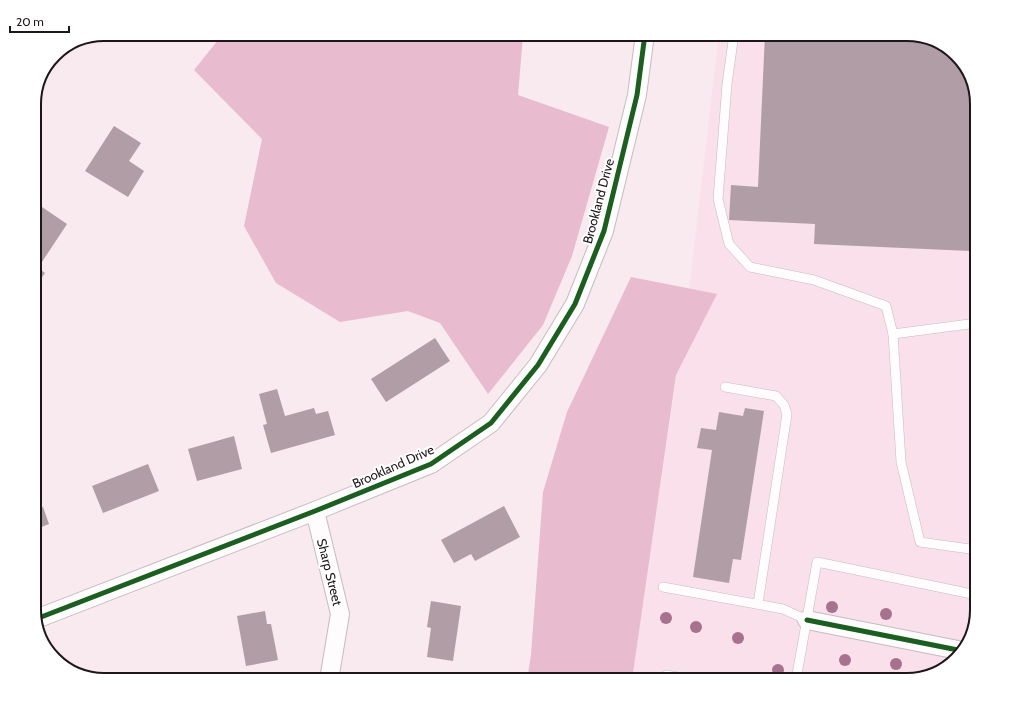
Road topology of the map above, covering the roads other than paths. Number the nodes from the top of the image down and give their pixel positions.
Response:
1 (644, 41) edge
2 (733, 41) edge
3 (970, 324) edge
4 (893, 334) junction
5 (725, 387) dead end
6 (315, 511) junction
7 (970, 549) edge
8 (663, 587) dead end
9 (970, 594) edge
10 (758, 604) junction
11 (41, 617) edge
12 (807, 620) junction
13 (956, 649) edge
14 (330, 673) edge
15 (797, 673) edge

1 - 6 street, Brookland Drive
2 - 4 lane
3 - 4 lane
4 - 7 lane
5 - 10 lane
6 - 11 street, Brookland Drive
6 - 14 street, Sharp Street
8 - 10 lane
9 - 12 lane
10 - 12 lane
12 - 13 street
12 - 15 lane

